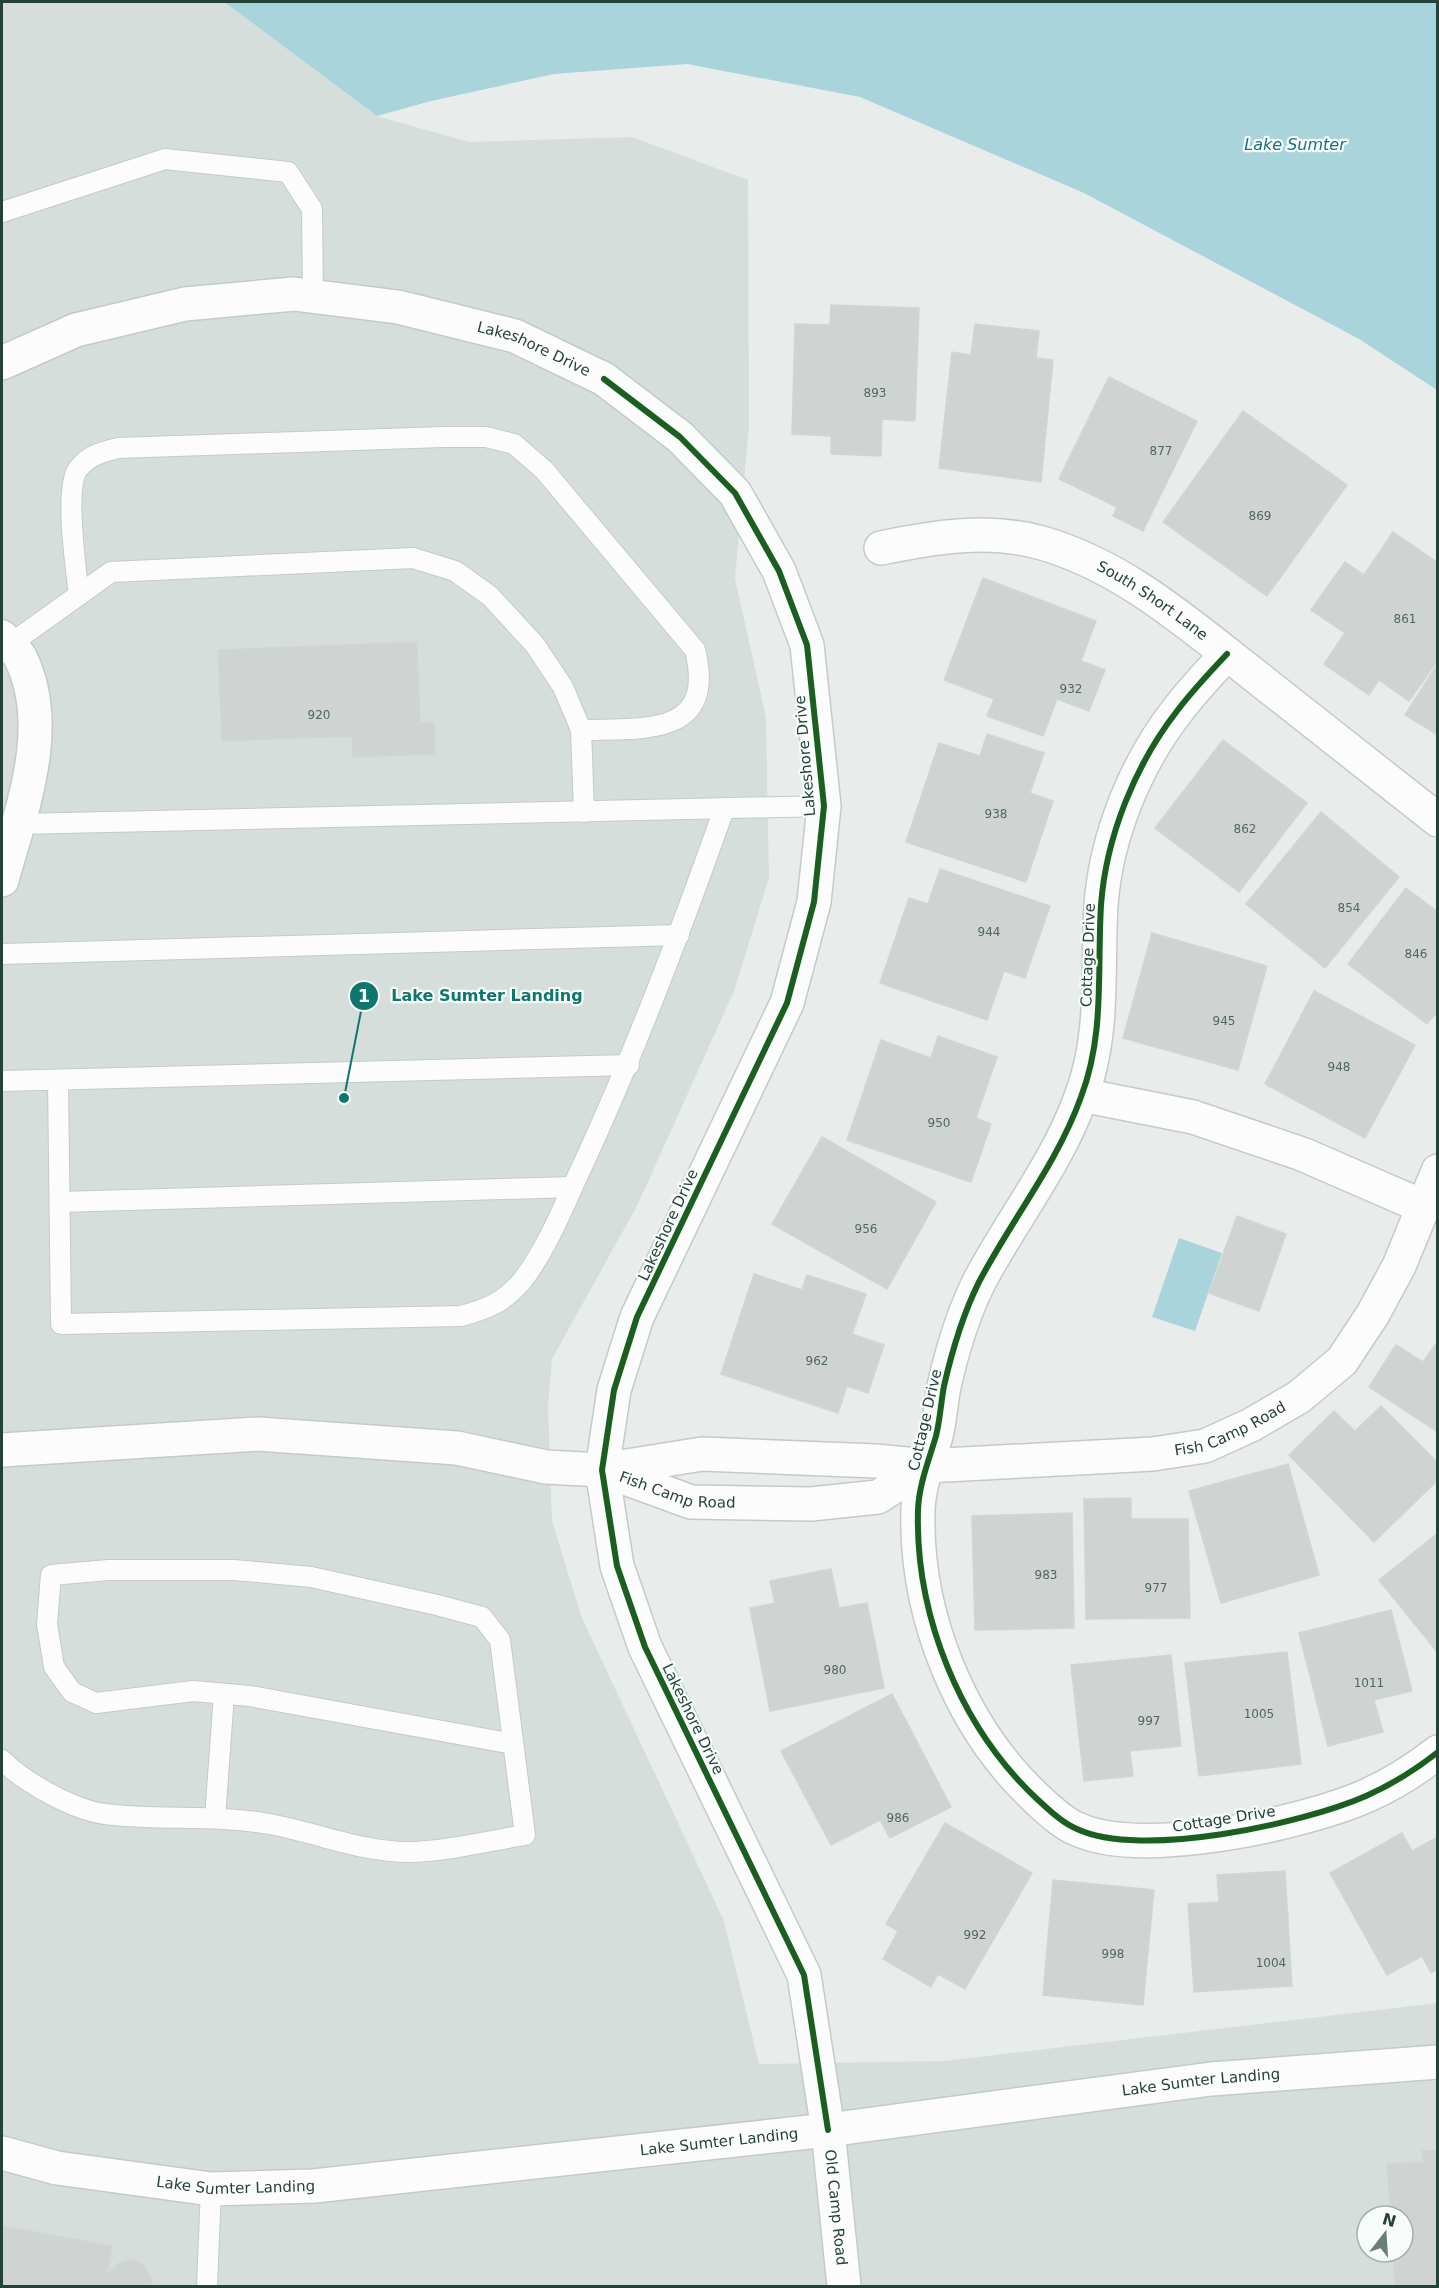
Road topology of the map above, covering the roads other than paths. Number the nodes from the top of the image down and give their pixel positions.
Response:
1 (2, 212) edge
2 (314, 296) junction
3 (2, 363) edge
4 (881, 548) dead end
5 (79, 595) junction
6 (5, 641) edge
7 (1227, 654) junction
8 (581, 730) junction
9 (824, 806) junction
10 (724, 809) junction
11 (584, 812) junction
12 (1437, 820) edge
13 (17, 824) junction
14 (2, 880) edge
15 (679, 935) junction
16 (2, 954) edge
17 (629, 1065) junction
18 (58, 1080) junction
19 (2, 1081) edge
20 (1082, 1095) junction
21 (1437, 1171) edge
22 (572, 1187) junction
23 (60, 1202) junction
24 (1424, 1207) junction
25 (2, 1450) edge
26 (926, 1466) junction
27 (602, 1470) junction
28 (224, 1694) junction
29 (513, 1744) junction
30 (1437, 1752) edge
31 (2, 1760) edge
32 (215, 1818) junction
33 (1437, 2062) edge
34 (828, 2130) junction
35 (2, 2153) edge
36 (211, 2189) junction
37 (207, 2286) edge
38 (844, 2286) edge

1 - 2 lane
2 - 3 street, Lakeshore Drive
2 - 9 street, Lakeshore Drive
4 - 7 street, South Short Lane
5 - 6 lane
5 - 8 lane
5 - 8 lane
6 - 13 street
7 - 12 street, South Short Lane
7 - 20 street, Cottage Drive
8 - 11 lane
9 - 10 lane
9 - 27 street, Lakeshore Drive
10 - 11 lane
10 - 15 lane
11 - 13 lane
13 - 14 street
15 - 16 lane
15 - 17 lane
17 - 18 lane
17 - 22 lane
18 - 19 lane
18 - 23 lane
20 - 24 street
20 - 26 street, Cottage Drive
21 - 24 street, Fish Camp Road
22 - 23 lane
22 - 23 lane
24 - 26 street, Fish Camp Road
25 - 27 street
26 - 27 street, Fish Camp Road
26 - 27 street, Fish Camp Road
26 - 30 street, Cottage Drive
27 - 34 street, Lakeshore Drive
28 - 29 lane
28 - 29 lane
28 - 32 lane
29 - 32 lane
31 - 32 lane
33 - 34 street, Lake Sumter Landing
34 - 36 street, Lake Sumter Landing
34 - 38 street, Old Camp Road
35 - 36 street, Lake Sumter Landing
36 - 37 lane

